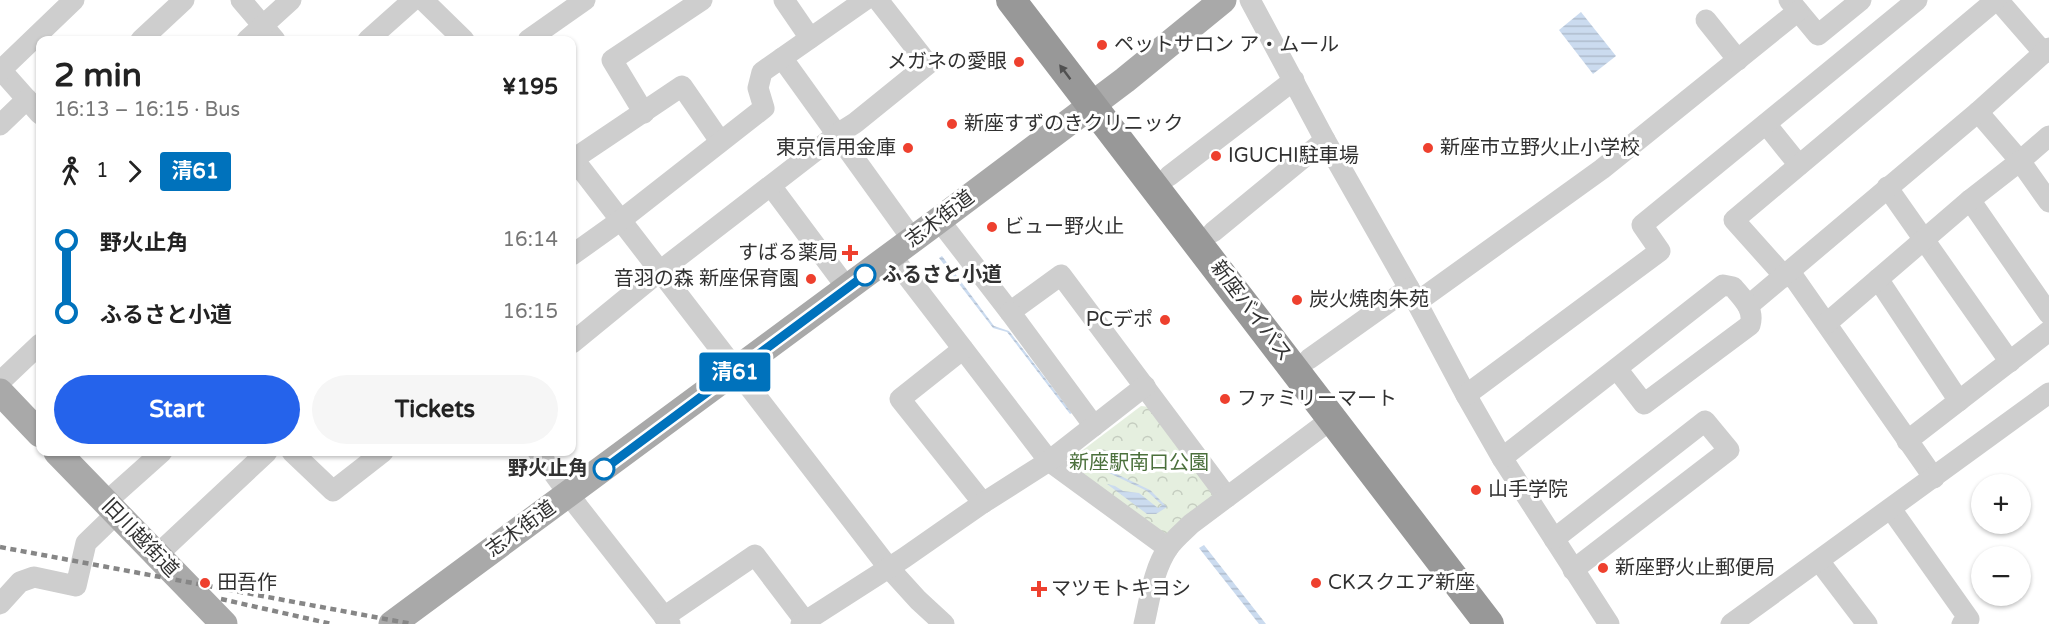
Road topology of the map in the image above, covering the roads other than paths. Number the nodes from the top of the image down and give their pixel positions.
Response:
1 (74, 0) edge
2 (184, 0) edge
3 (241, 0) edge
4 (291, 0) edge
5 (413, 0) edge
6 (423, 0) edge
7 (585, 0) edge
8 (702, 0) edge
9 (784, 0) edge
10 (865, 0) edge
11 (878, 0) edge
12 (1011, 0) edge
13 (1035, 0) edge
14 (1223, 0) edge
15 (1250, 0) edge
16 (1861, 0) edge
17 (1917, 0) edge
18 (1997, 0) edge
19 (1793, 6) edge
20 (1707, 21) dead end
21 (145, 36) edge
22 (262, 36) edge
23 (372, 36) edge
24 (460, 36) edge
25 (534, 36) edge
26 (810, 38) junction
27 (2047, 50) edge
28 (782, 58) junction
29 (1738, 60) junction
30 (0, 70) edge
31 (1293, 80) junction
32 (1099, 100) junction
33 (34, 106) edge
34 (644, 112) junction
35 (1978, 112) junction
36 (1766, 124) junction
37 (0, 125) edge
38 (836, 135) junction
39 (2049, 136) edge
40 (1324, 140) junction
41 (720, 141) junction
42 (576, 156) edge
43 (2020, 161) junction
44 (576, 164) edge
45 (1799, 165) junction
46 (1169, 176) junction
47 (771, 186) junction
48 (1887, 187) junction
49 (1970, 200) junction
50 (2049, 202) edge
51 (621, 220) junction
52 (939, 220) junction
53 (1213, 232) junction
54 (1925, 239) junction
55 (902, 248) junction
56 (576, 252) edge
57 (660, 271) junction
58 (1787, 274) junction
59 (1878, 279) junction
60 (847, 288) junction
61 (1413, 295) junction
62 (1748, 306) junction
63 (1010, 312) junction
64 (2049, 314) edge
65 (1827, 323) junction
66 (2049, 332) edge
67 (576, 341) edge
68 (36, 349) edge
69 (963, 349) junction
70 (1309, 359) junction
71 (2010, 362) junction
72 (1617, 369) junction
73 (736, 371) junction
74 (0, 382) edge
75 (1145, 386) junction
76 (0, 392) edge
77 (2049, 393) edge
78 (1466, 395) junction
79 (1959, 401) junction
80 (1332, 418) junction
81 (1094, 426) junction
82 (36, 430) edge
83 (1907, 441) junction
84 (61, 456) edge
85 (158, 456) edge
86 (263, 456) edge
87 (296, 456) edge
88 (378, 456) edge
89 (541, 456) edge
90 (1502, 458) junction
91 (1049, 461) junction
92 (1934, 478) junction
93 (569, 495) junction
94 (1227, 497) junction
95 (983, 502) junction
96 (111, 508) junction
97 (1890, 509) junction
98 (1554, 539) junction
99 (1168, 548) junction
100 (157, 555) junction
101 (1819, 561) junction
102 (888, 567) junction
103 (1573, 570) junction
104 (0, 604) edge
105 (667, 621) edge
106 (803, 623) edge
107 (224, 624) edge
108 (392, 624) edge
109 (944, 624) edge
110 (1144, 624) edge
111 (1489, 624) edge
112 (1511, 624) edge
113 (1609, 624) edge
114 (1731, 624) edge
115 (1867, 624) edge
116 (1962, 624) edge

1 - 30 street
2 - 21 street
3 - 22 street
4 - 22 street
5 - 23 street
6 - 24 street
7 - 25 street
8 - 34 street
9 - 26 street
10 - 26 street
11 - 38 street
32 -> 12 highway, 新座バイパス
13 - 32 highway, 新座バイパス
14 - 32 main road, 志木街道
15 - 31 street
16 - 19 street
17 - 36 street
18 - 27 street
18 - 45 street
19 - 29 street
20 - 29 street
26 - 28 street
27 - 35 street
28 - 38 street
28 - 41 street
29 - 61 street
30 - 33 street
31 - 40 street
31 - 46 street
32 - 46 highway, 新座バイパス
32 - 52 main road, 志木街道
32 - 80 highway, 新座バイパス
33 - 37 street
34 - 41 street
34 - 42 street
35 - 43 street
35 - 48 street
36 - 45 street
36 - 78 street
38 - 47 street
38 - 55 street
39 - 43 street
40 - 53 street
40 - 61 street
41 - 51 street
43 - 49 street
43 - 50 street
44 - 51 street
45 - 58 street
46 - 53 highway, 新座バイパス
47 - 57 street
47 - 60 street
48 - 54 street
48 - 58 street
49 - 54 street
49 - 64 street
51 - 56 street
51 - 57 street
52 - 55 main road, 志木街道
52 - 63 street
53 - 70 highway, 新座バイパス
54 - 59 street
54 - 71 street
55 - 60 main road, 志木街道
55 - 69 street
57 - 67 street
57 - 73 street
58 - 62 street
58 - 65 street
59 - 65 street
59 - 79 street
60 - 73 main road, 志木街道
61 - 70 street
61 - 78 street
62 - 72 street
62 - 72 street
63 - 75 street
63 - 81 street
65 - 83 street
66 - 71 street
68 - 74 street
69 - 91 street
69 - 95 street
70 - 112 highway, 新座バイパス
71 - 79 street
72 - 90 street
73 - 93 main road, 志木街道
73 - 102 street
75 - 81 street
75 - 94 street
76 - 82 main road
77 - 92 street
78 - 90 street
79 - 83 street
80 - 94 street
80 - 111 highway, 新座バイパス
81 - 91 street
83 - 92 street
84 - 96 main road, 旧川越街道
85 - 96 street
86 - 100 street
87 - 88 street
89 - 93 street
90 - 98 street
91 - 95 street
91 - 99 street
92 - 97 street
93 - 105 street
93 - 108 main road, 志木街道
94 - 99 street
95 - 102 street
96 - 100 main road, 旧川越街道
96 - 104 street
97 - 101 street
97 - 116 street
98 - 103 street
98 - 103 street
99 - 110 street
100 - 107 main road, 旧川越街道
101 - 114 street
101 - 115 street
102 - 106 street
102 - 109 street
103 - 113 street
105 - 106 street

